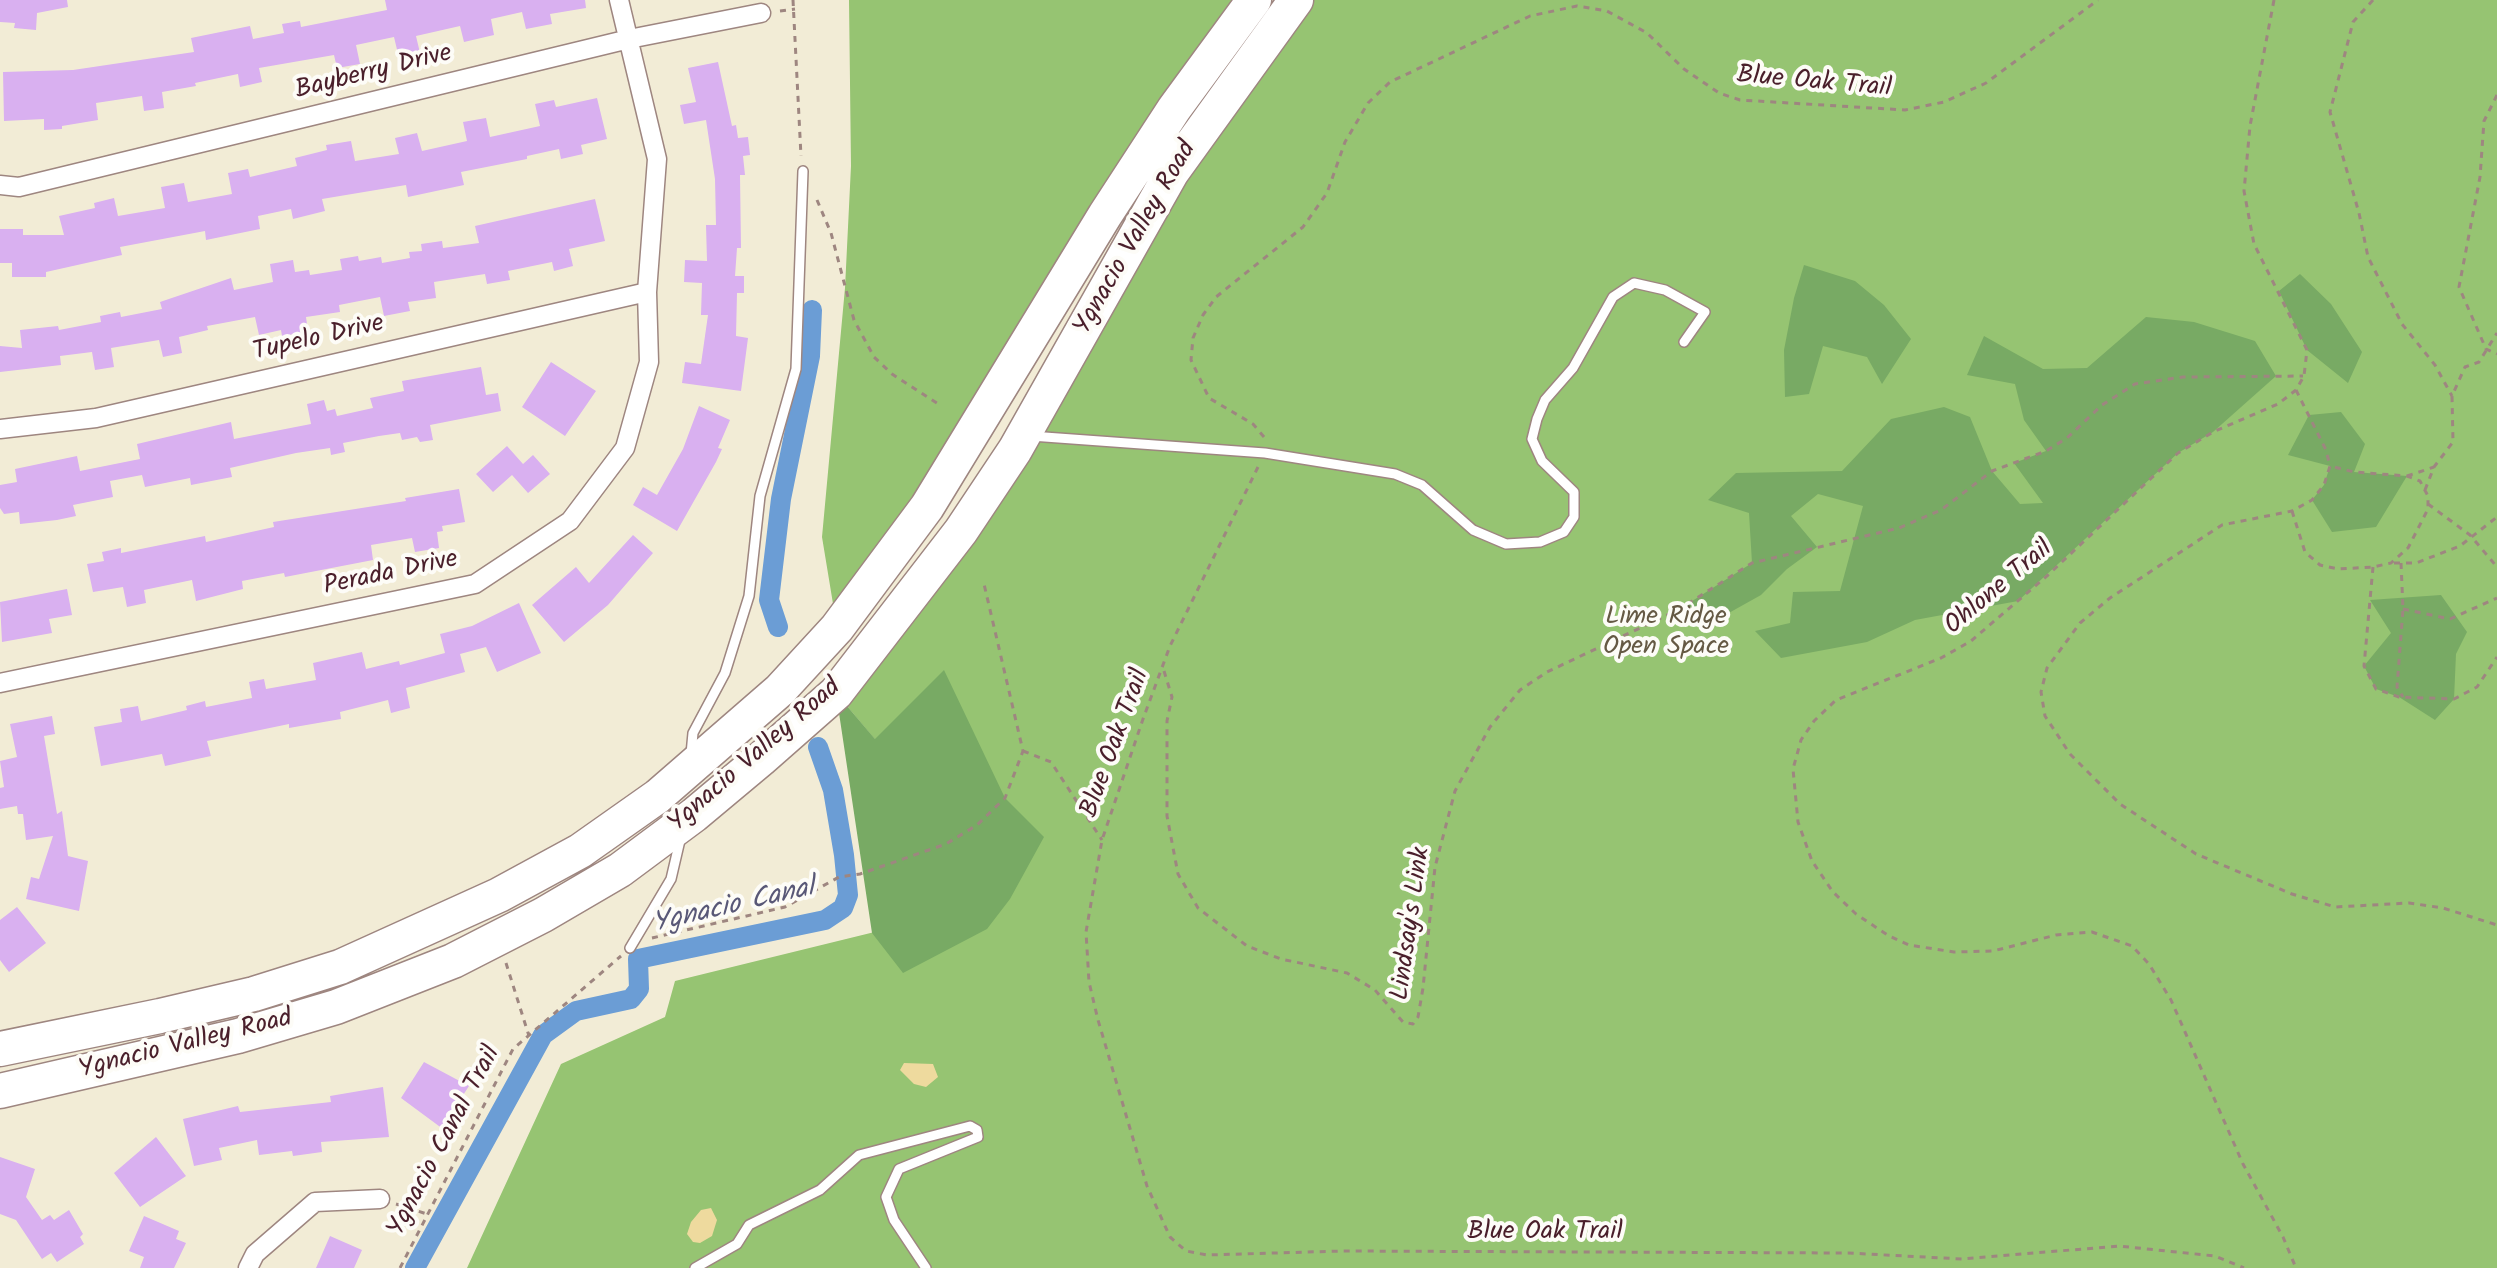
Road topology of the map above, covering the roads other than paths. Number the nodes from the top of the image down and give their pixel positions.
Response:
1 (619, 0) edge
2 (1254, 0) edge
3 (1296, 0) edge
4 (761, 13) dead end
5 (629, 39) junction
6 (803, 171) road end
7 (0, 185) edge
8 (647, 292) junction
9 (1684, 342) dead end
10 (0, 429) edge
11 (1023, 435) junction
12 (0, 683) edge
13 (689, 776) junction
14 (685, 816) junction
15 (630, 948) road end
16 (0, 1049) edge
17 (0, 1091) edge
18 (380, 1199) dead end
19 (248, 1268) edge
20 (695, 1268) edge
21 (926, 1268) edge

1 - 5 street, Perada Drive
2 - 13 highway, Ygnacio Valley Road
3 - 11 highway, Ygnacio Valley Road
4 - 5 street, Bayberry Drive
5 - 7 street, Bayberry Drive
5 - 8 street, Perada Drive
6 - 13 lane
8 - 10 street, Tupelo Drive
8 - 12 street, Perada Drive
9 - 11 lane
11 - 14 highway, Ygnacio Valley Road
13 - 16 highway, Ygnacio Valley Road
14 - 15 lane
14 - 17 highway, Ygnacio Valley Road
18 - 19 street
20 - 21 lane

